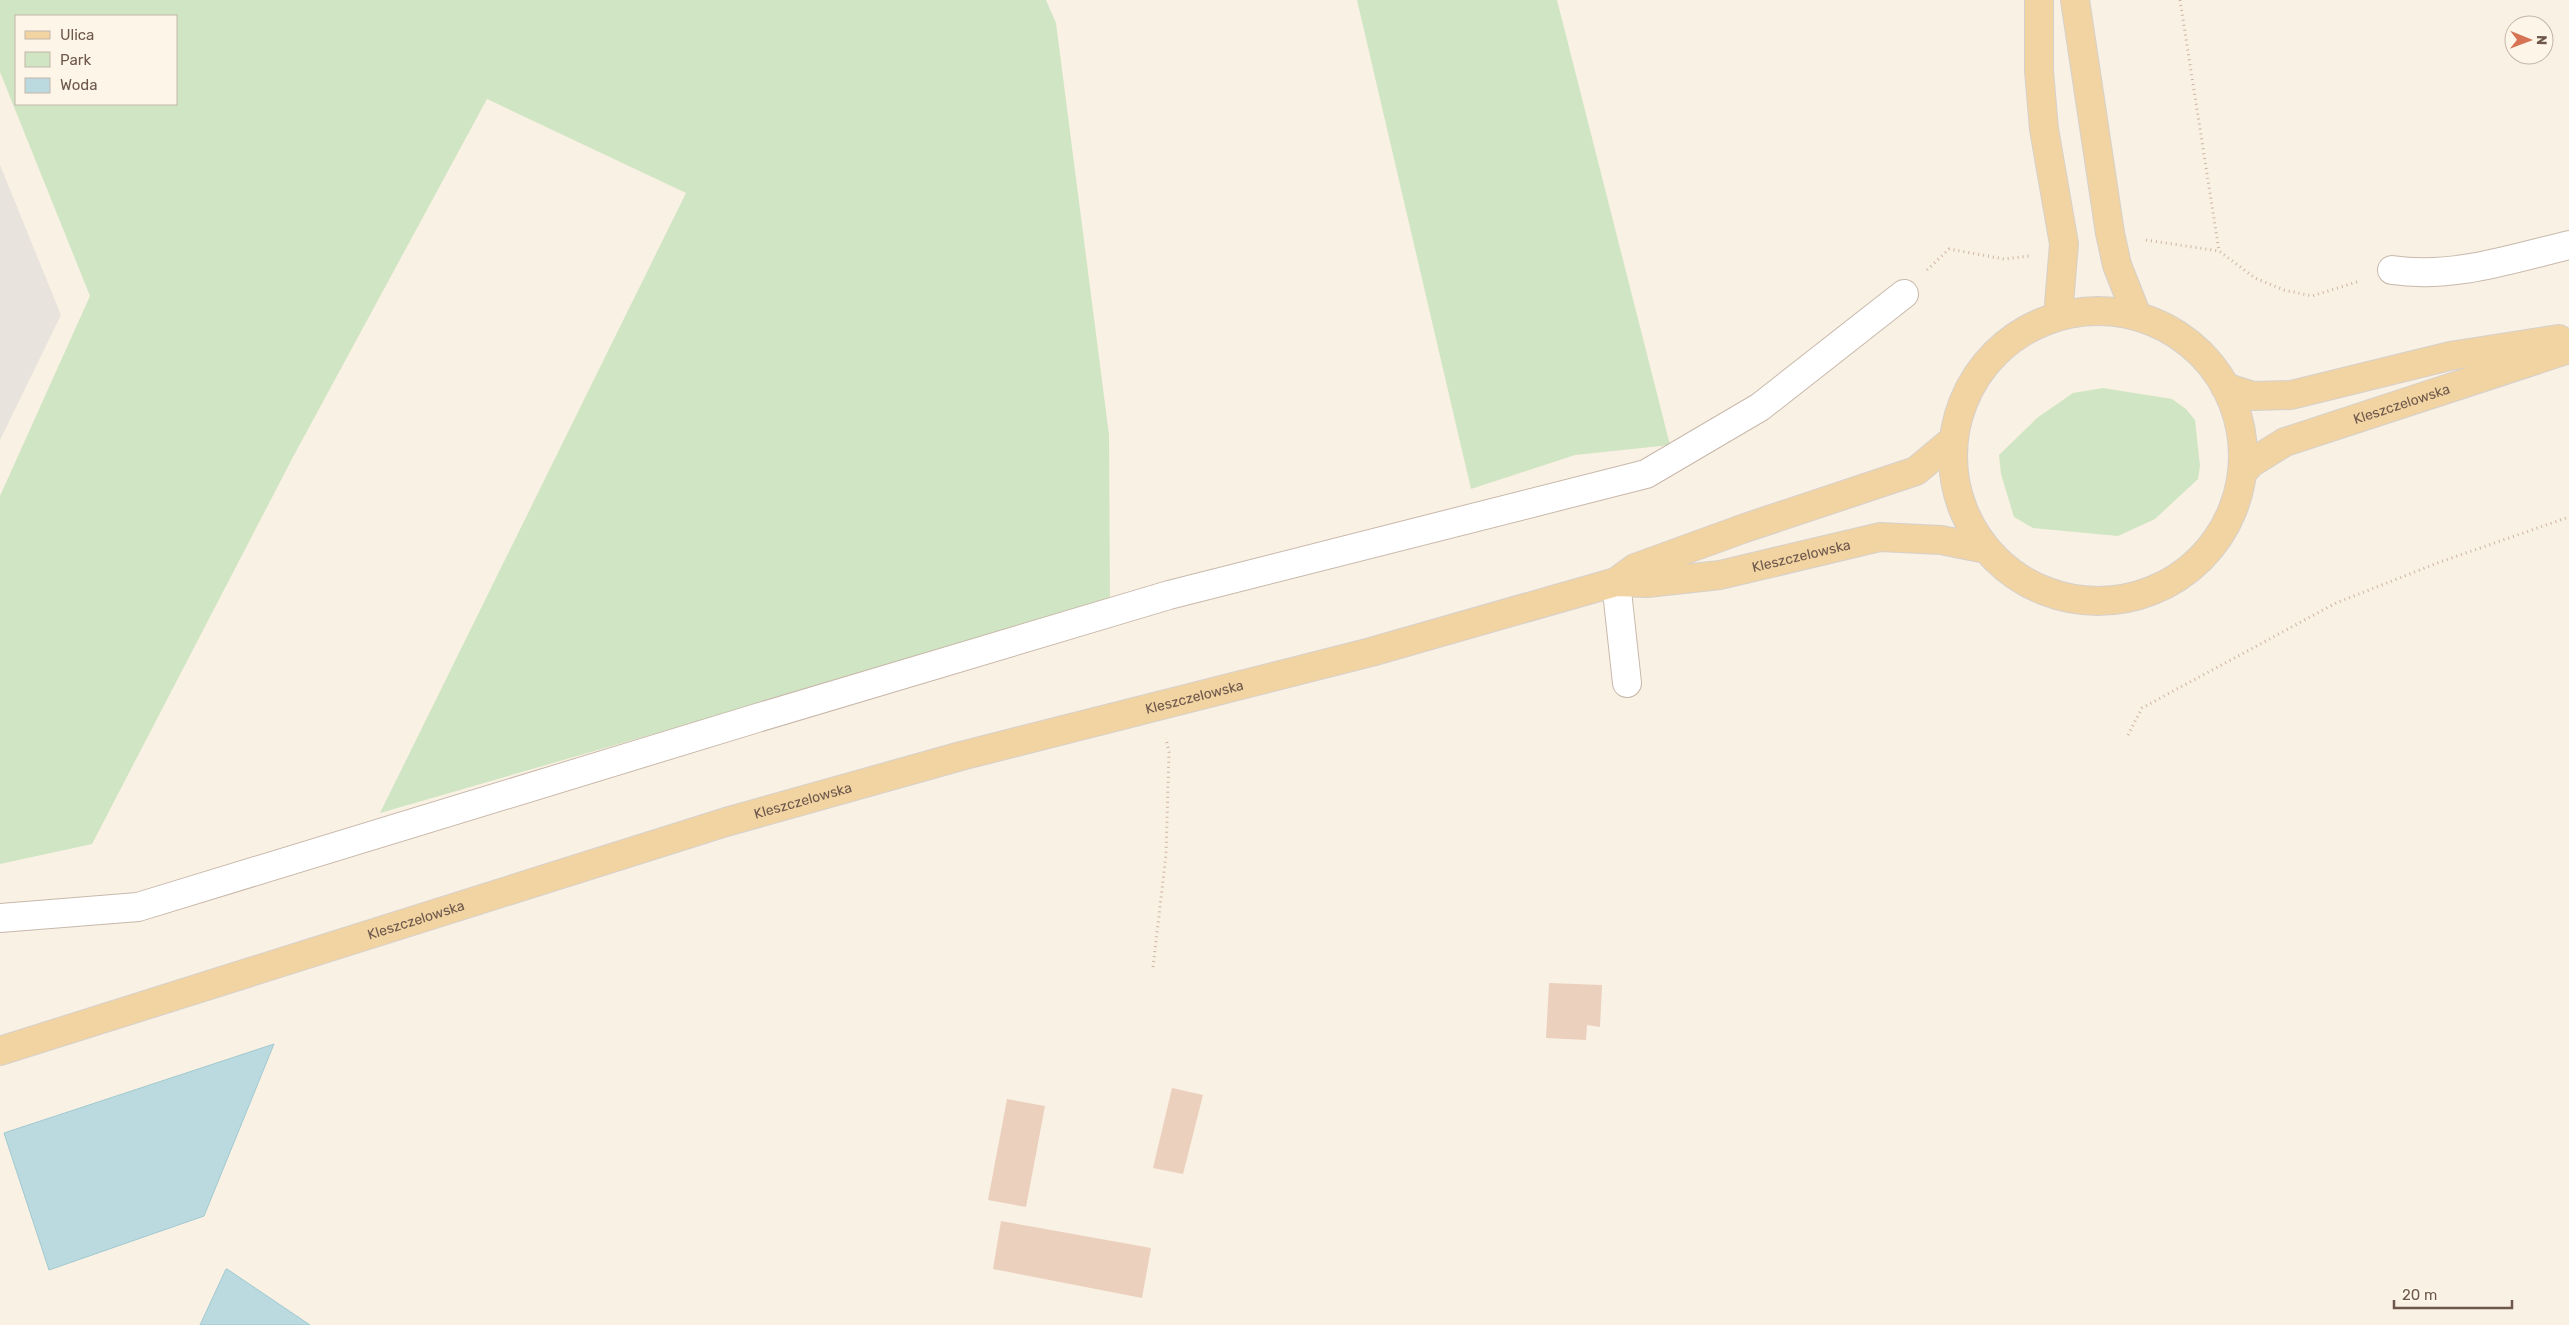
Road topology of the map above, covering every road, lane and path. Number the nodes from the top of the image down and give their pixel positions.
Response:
1 (2039, 0) edge
2 (2075, 0) edge
3 (2180, 0) edge
4 (2569, 245) edge
5 (2219, 252) dead end
6 (2392, 270) dead end
7 (1904, 294) dead end
8 (2058, 316) junction
9 (2137, 316) junction
10 (2569, 338) edge
11 (2569, 349) edge
12 (2225, 387) junction
13 (1953, 440) junction
14 (2242, 473) junction
15 (2569, 517) edge
16 (1986, 549) junction
17 (1616, 582) junction
18 (1627, 684) dead end
19 (1160, 706) junction
20 (2128, 735) dead end
21 (0, 918) edge
22 (1153, 966) dead end
23 (0, 1051) edge

1 - 8 main road
2 - 9 main road
3 - 5 path
4 - 6 lane
7 - 21 lane
8 - 9 main road
8 - 13 main road
9 - 12 main road
10 - 12 main road
11 - 14 main road, Kleszczelowska
12 - 14 main road
13 - 16 main road
13 - 17 main road, Kleszczelowska
14 - 16 main road
15 - 20 path
16 - 17 main road, Kleszczelowska
17 - 18 lane
17 - 19 main road, Kleszczelowska
19 - 22 path
19 - 23 main road, Kleszczelowska

